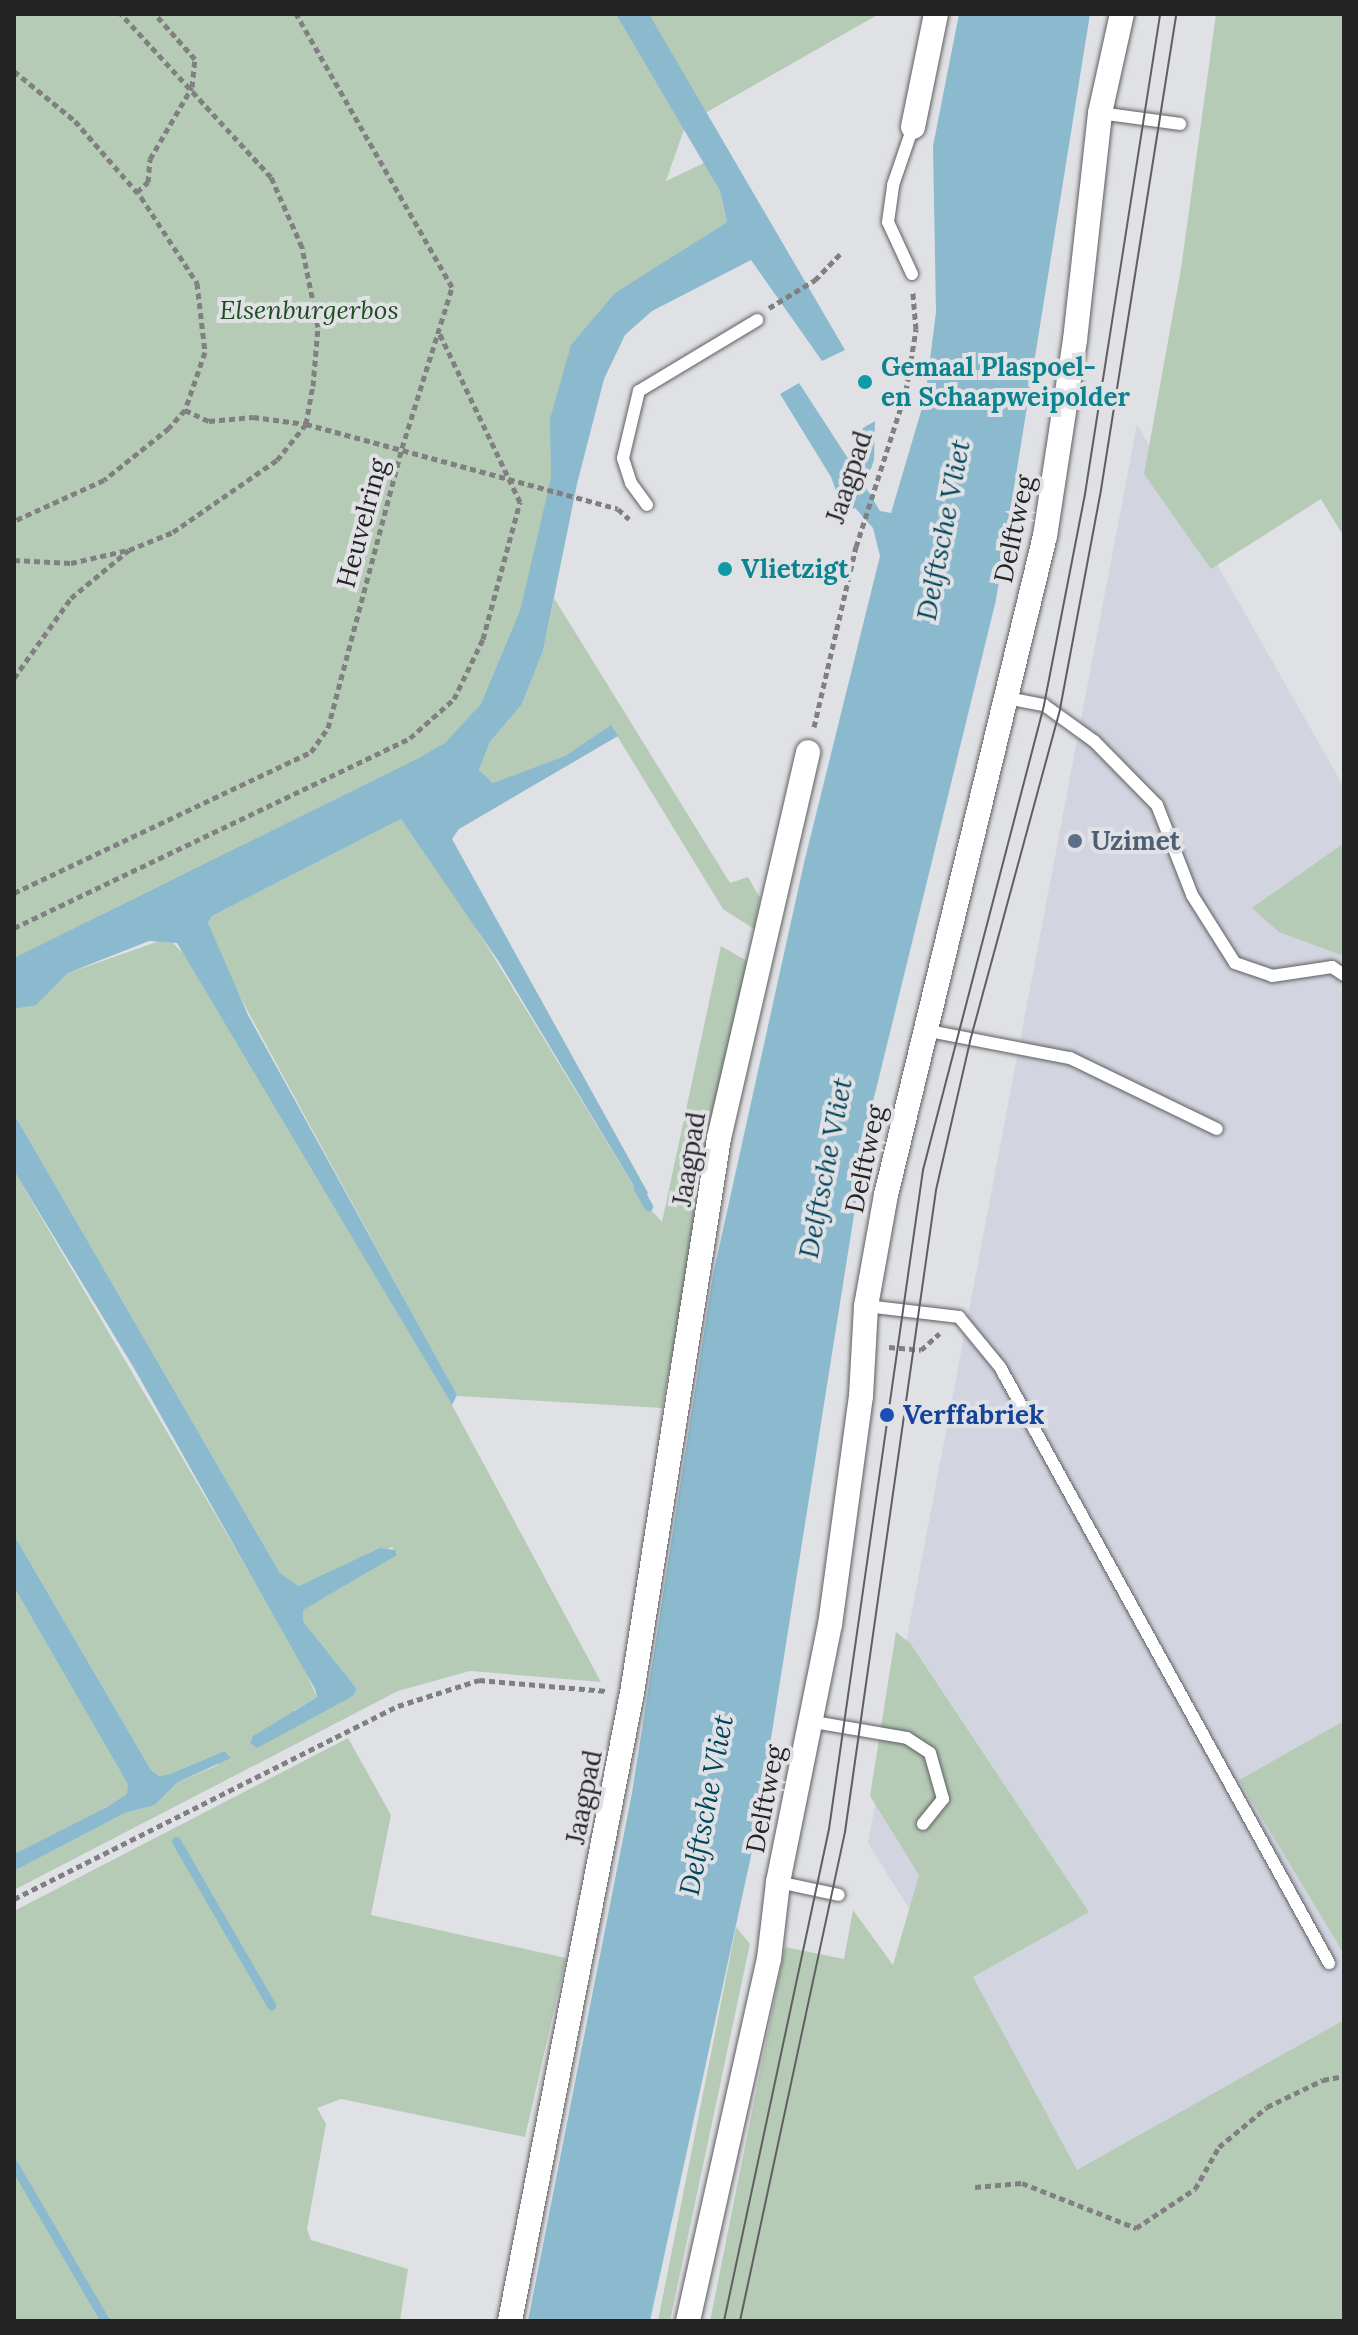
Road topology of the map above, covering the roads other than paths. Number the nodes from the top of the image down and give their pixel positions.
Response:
1 (936, 14) edge
2 (1122, 14) edge
3 (1100, 113) junction
4 (1180, 124) dead end
5 (913, 127) joint
6 (912, 274) road end
7 (757, 320) dead end
8 (647, 505) dead end
9 (1007, 698) junction
10 (808, 752) road end
11 (1344, 975) edge
12 (923, 1030) junction
13 (1217, 1129) dead end
14 (866, 1306) junction
15 (808, 1721) junction
16 (923, 1824) dead end
17 (778, 1882) junction
18 (839, 1895) dead end
19 (1329, 1963) dead end
20 (510, 2321) edge
21 (688, 2321) edge

1 - 5 street
2 - 3 street, Delftweg
3 - 4 lane
3 - 9 street, Delftweg
5 - 6 lane
7 - 8 lane
9 - 11 lane
9 - 12 street, Delftweg
10 - 20 street, Jaagpad
12 - 13 lane
12 - 14 street, Delftweg
14 - 15 street, Delftweg
14 - 19 lane
15 - 16 lane
15 - 17 street, Delftweg
17 - 18 lane
17 - 21 street, Delftweg

